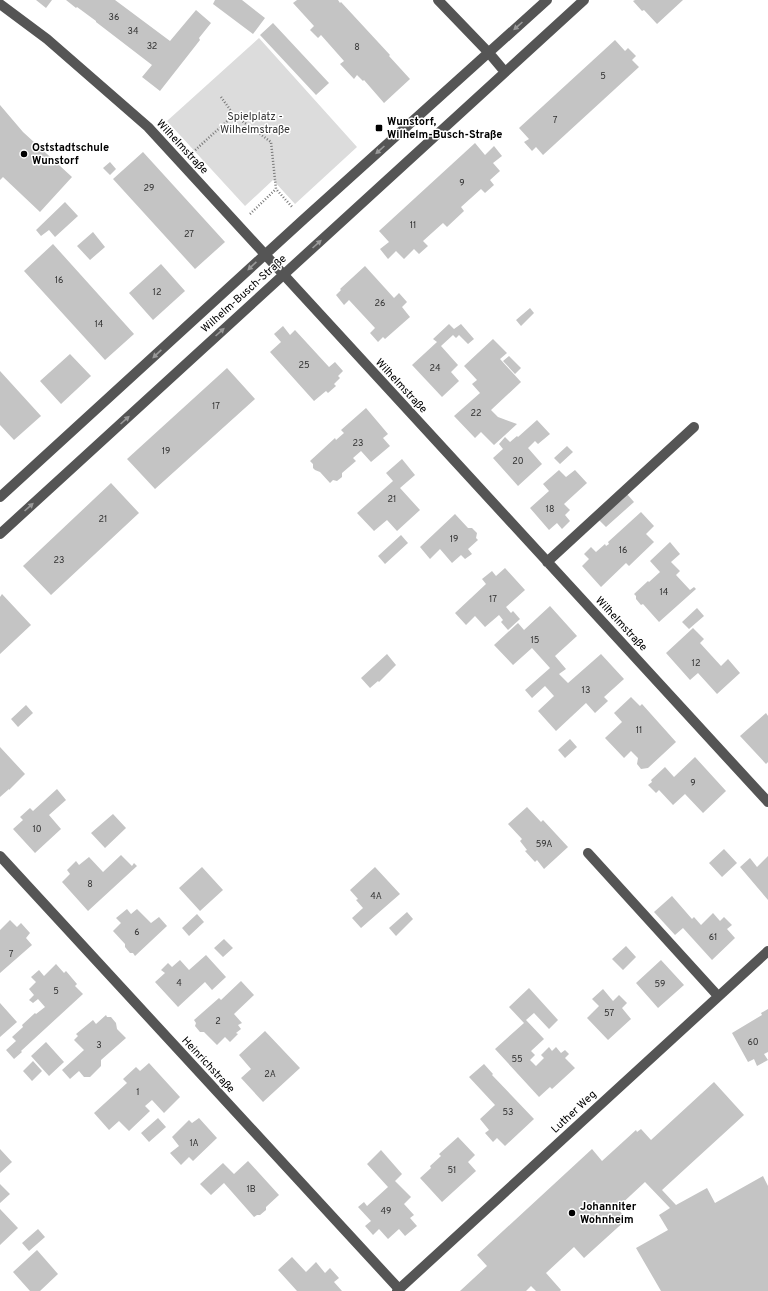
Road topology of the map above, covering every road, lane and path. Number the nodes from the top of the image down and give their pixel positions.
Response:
1 (438, 0) edge
2 (547, 0) edge
3 (584, 0) edge
4 (0, 4) edge
5 (489, 53) junction
6 (505, 72) junction
7 (221, 97) dead end
8 (234, 116) junction
9 (181, 164) junction
10 (276, 189) junction
11 (304, 219) junction
12 (237, 226) junction
13 (264, 255) junction
14 (282, 275) junction
15 (694, 427) dead end
16 (0, 497) edge
17 (0, 534) edge
18 (547, 562) junction
19 (768, 802) edge
20 (588, 853) dead end
21 (0, 856) edge
22 (768, 951) edge
23 (718, 996) junction
24 (398, 1290) edge

1 - 5 street
2 -> 5 street, Wilhelm-Busch-Straße
3 - 6 street, Wilhelm-Busch-Straße
4 - 9 street, Wilhelmstraße
5 - 6 street
5 -> 11 street, Wilhelm-Busch-Straße
14 -> 6 street, Wilhelm-Busch-Straße
7 - 8 path
8 - 9 path
8 - 10 path
9 - 12 street, Wilhelmstraße
10 - 11 path
10 - 12 path
11 - 13 street, Wilhelm-Busch-Straße
12 - 13 street, Wilhelmstraße
13 - 14 street, Wilhelmstraße
13 -> 16 street, Wilhelm-Busch-Straße
17 -> 14 street, Wilhelm-Busch-Straße
14 - 18 street, Wilhelmstraße
15 - 18 street
18 - 19 street, Wilhelmstraße
20 - 23 street
21 - 24 street, Heinrichstraße
22 - 23 street, Luther Weg
23 - 24 street, Luther Weg

